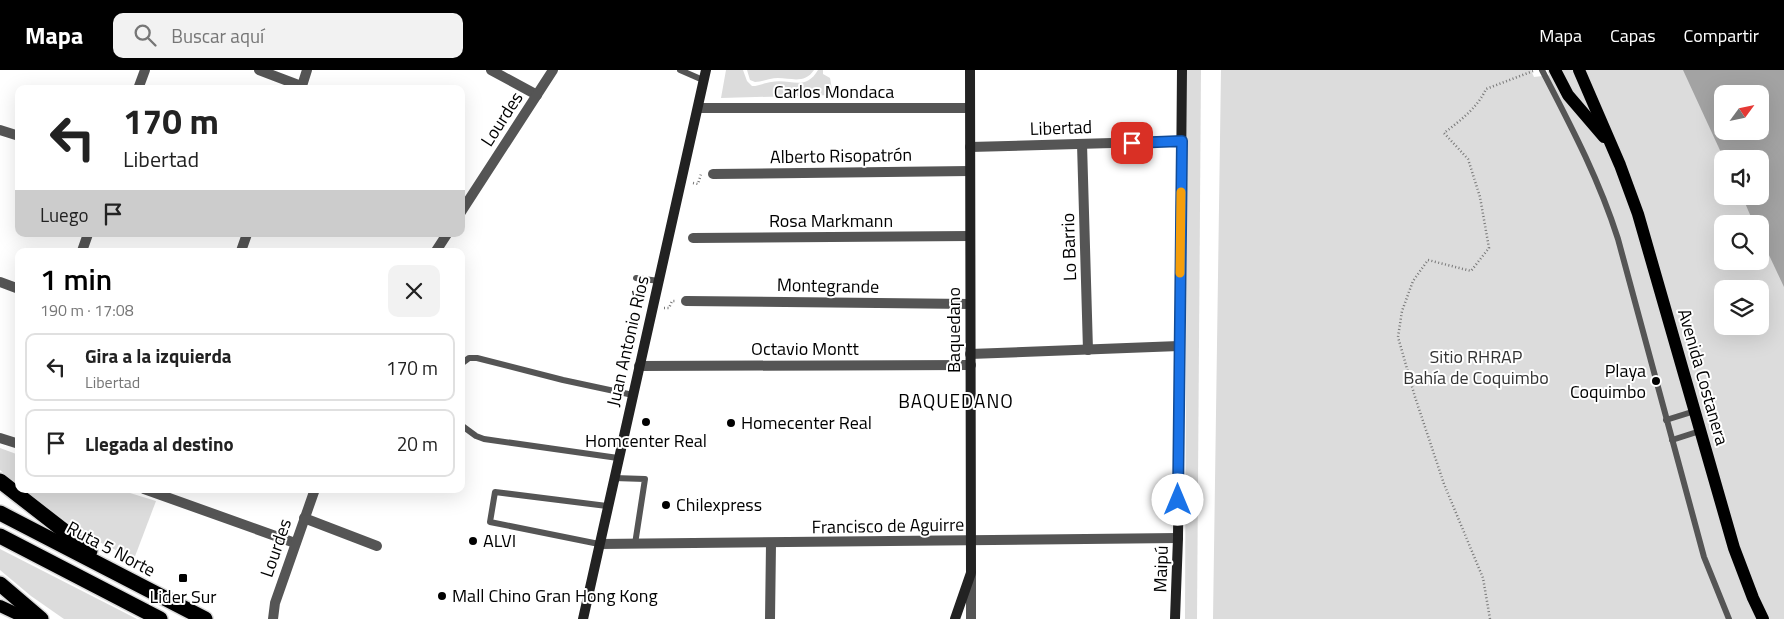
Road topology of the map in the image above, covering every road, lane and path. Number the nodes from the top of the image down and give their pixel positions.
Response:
1 (145, 70) edge
2 (259, 70) edge
3 (308, 70) edge
4 (491, 70) edge
5 (553, 70) edge
6 (680, 70) edge
7 (970, 70) edge
8 (1182, 70) edge
9 (1537, 70) edge
10 (1542, 70) edge
11 (1555, 70) edge
12 (1579, 70) edge
13 (704, 75) edge
14 (139, 85) edge
15 (296, 85) edge
16 (302, 85) edge
17 (537, 95) junction
18 (698, 108) junction
19 (970, 108) junction
20 (0, 130) edge
21 (15, 135) edge
22 (1182, 141) junction
23 (1082, 144) junction
24 (1611, 145) junction
25 (970, 147) junction
26 (970, 171) junction
27 (713, 174) joint
28 (681, 181) junction
29 (465, 206) edge
30 (970, 236) junction
31 (445, 237) edge
32 (693, 238) dead end
33 (438, 248) edge
34 (636, 278) dead end
35 (659, 281) junction
36 (0, 282) edge
37 (15, 287) edge
38 (686, 301) joint
39 (970, 304) junction
40 (653, 307) junction
41 (1179, 346) junction
42 (1088, 350) junction
43 (970, 360) junction
44 (465, 361) edge
45 (639, 366) junction
46 (632, 395) junction
47 (1694, 411) junction
48 (1666, 420) junction
49 (465, 428) edge
50 (1700, 431) junction
51 (0, 438) edge
52 (15, 440) edge
53 (1672, 440) junction
54 (618, 458) junction
55 (614, 478) junction
56 (0, 481) edge
57 (15, 493) edge
58 (16, 493) edge
59 (158, 493) edge
60 (313, 493) edge
61 (607, 506) junction
62 (0, 513) edge
63 (304, 518) junction
64 (0, 536) edge
65 (1178, 538) junction
66 (971, 540) junction
67 (295, 543) junction
68 (599, 544) junction
69 (635, 544) junction
70 (771, 544) junction
71 (378, 546) dead end
72 (971, 572) junction
73 (126, 578) junction
74 (0, 584) edge
75 (0, 606) edge
76 (28, 619) edge
77 (41, 619) edge
78 (160, 619) edge
79 (204, 619) edge
80 (273, 619) edge
81 (583, 619) edge
82 (770, 619) edge
83 (955, 619) edge
84 (971, 619) edge
85 (1175, 619) edge
86 (1490, 619) edge
87 (1729, 619) edge
88 (1763, 619) edge

1 - 14 street
2 - 15 street
3 - 16 street
4 - 17 street
5 - 17 street, Lourdes
6 - 13 lane
7 - 19 main road, Baquedano
8 - 22 main road, Maipú
9 - 86 path
10 - 48 lane
11 - 24 main road, Avenida Costanera
12 - 24 main road, Avenida Costanera
13 - 18 main road, Juan Antonio Ríos
17 - 29 street, Lourdes
18 - 19 street, Carlos Mondaca
18 - 28 main road, Juan Antonio Ríos
19 - 25 main road, Baquedano
20 - 21 street
22 - 23 street, Libertad
22 - 41 main road, Maipú
23 - 25 street, Libertad
23 - 42 street, Lo Barrio
24 - 47 main road, Avenida Costanera
25 - 26 main road, Baquedano
26 - 27 street, Alberto Risopatrón
26 - 30 main road, Baquedano
27 - 28 path
28 - 35 main road, Juan Antonio Ríos
30 - 32 street, Rosa Markmann
30 - 39 main road, Baquedano
31 - 33 street
34 - 35 lane
35 - 40 main road, Juan Antonio Ríos
36 - 37 street
38 - 39 street, Montegrande
38 - 40 path
39 - 43 main road, Baquedano
40 - 45 main road, Juan Antonio Ríos
41 - 42 street
41 - 65 main road, Maipú
42 - 43 street
43 - 45 street, Octavio Montt
43 - 66 main road, Baquedano
44 - 46 lane
45 - 46 main road, Juan Antonio Ríos
46 - 54 main road, Juan Antonio Ríos
47 - 48 lane
47 - 50 main road, Avenida Costanera
48 - 53 lane
49 - 54 lane
50 - 53 lane
50 - 88 main road, Avenida Costanera
51 - 52 street
53 - 87 lane
54 - 55 main road, Juan Antonio Ríos
55 - 61 main road, Juan Antonio Ríos
55 - 69 lane
56 - 57 highway
58 - 73 highway
59 - 67 street
60 - 63 street, Lourdes
61 - 68 main road, Juan Antonio Ríos
61 - 68 lane
62 - 73 highway, Ruta 5 Norte
63 - 67 street, Lourdes
63 - 71 street
64 - 78 highway
65 - 66 street, Francisco de Aguirre
65 - 85 main road, Maipú
66 - 70 street, Francisco de Aguirre
66 - 72 main road, Baquedano
67 - 80 street, Lourdes
68 - 69 street, Francisco de Aguirre
68 - 81 main road, Juan Antonio Ríos
69 - 70 street, Francisco de Aguirre
70 - 82 street
72 - 83 main road
72 - 84 street, Baquedano
73 - 79 highway, Ruta 5 Norte
74 - 77 highway
75 - 76 main road

